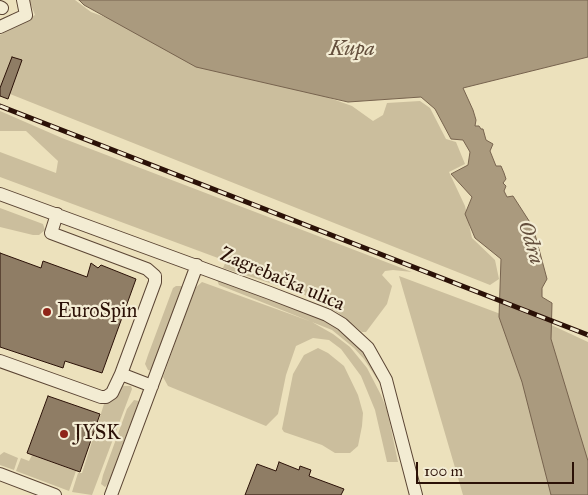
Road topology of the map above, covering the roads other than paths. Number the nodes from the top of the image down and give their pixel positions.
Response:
1 (24, 0) edge
2 (0, 27) edge
3 (0, 194) edge
4 (56, 214) junction
5 (197, 265) junction
6 (0, 361) edge
7 (121, 374) junction
8 (152, 386) junction
9 (0, 474) edge
10 (55, 495) edge
11 (111, 495) edge
12 (416, 495) edge

1 - 2 street
3 - 4 street, Zagrebačka ulica
4 - 5 street, Zagrebačka ulica
4 - 7 street
5 - 8 street, Zagrebačka ulica
5 - 12 street, Zagrebačka ulica
6 - 7 street
7 - 8 street
8 - 11 street, Zagrebačka ulica
9 - 10 street

